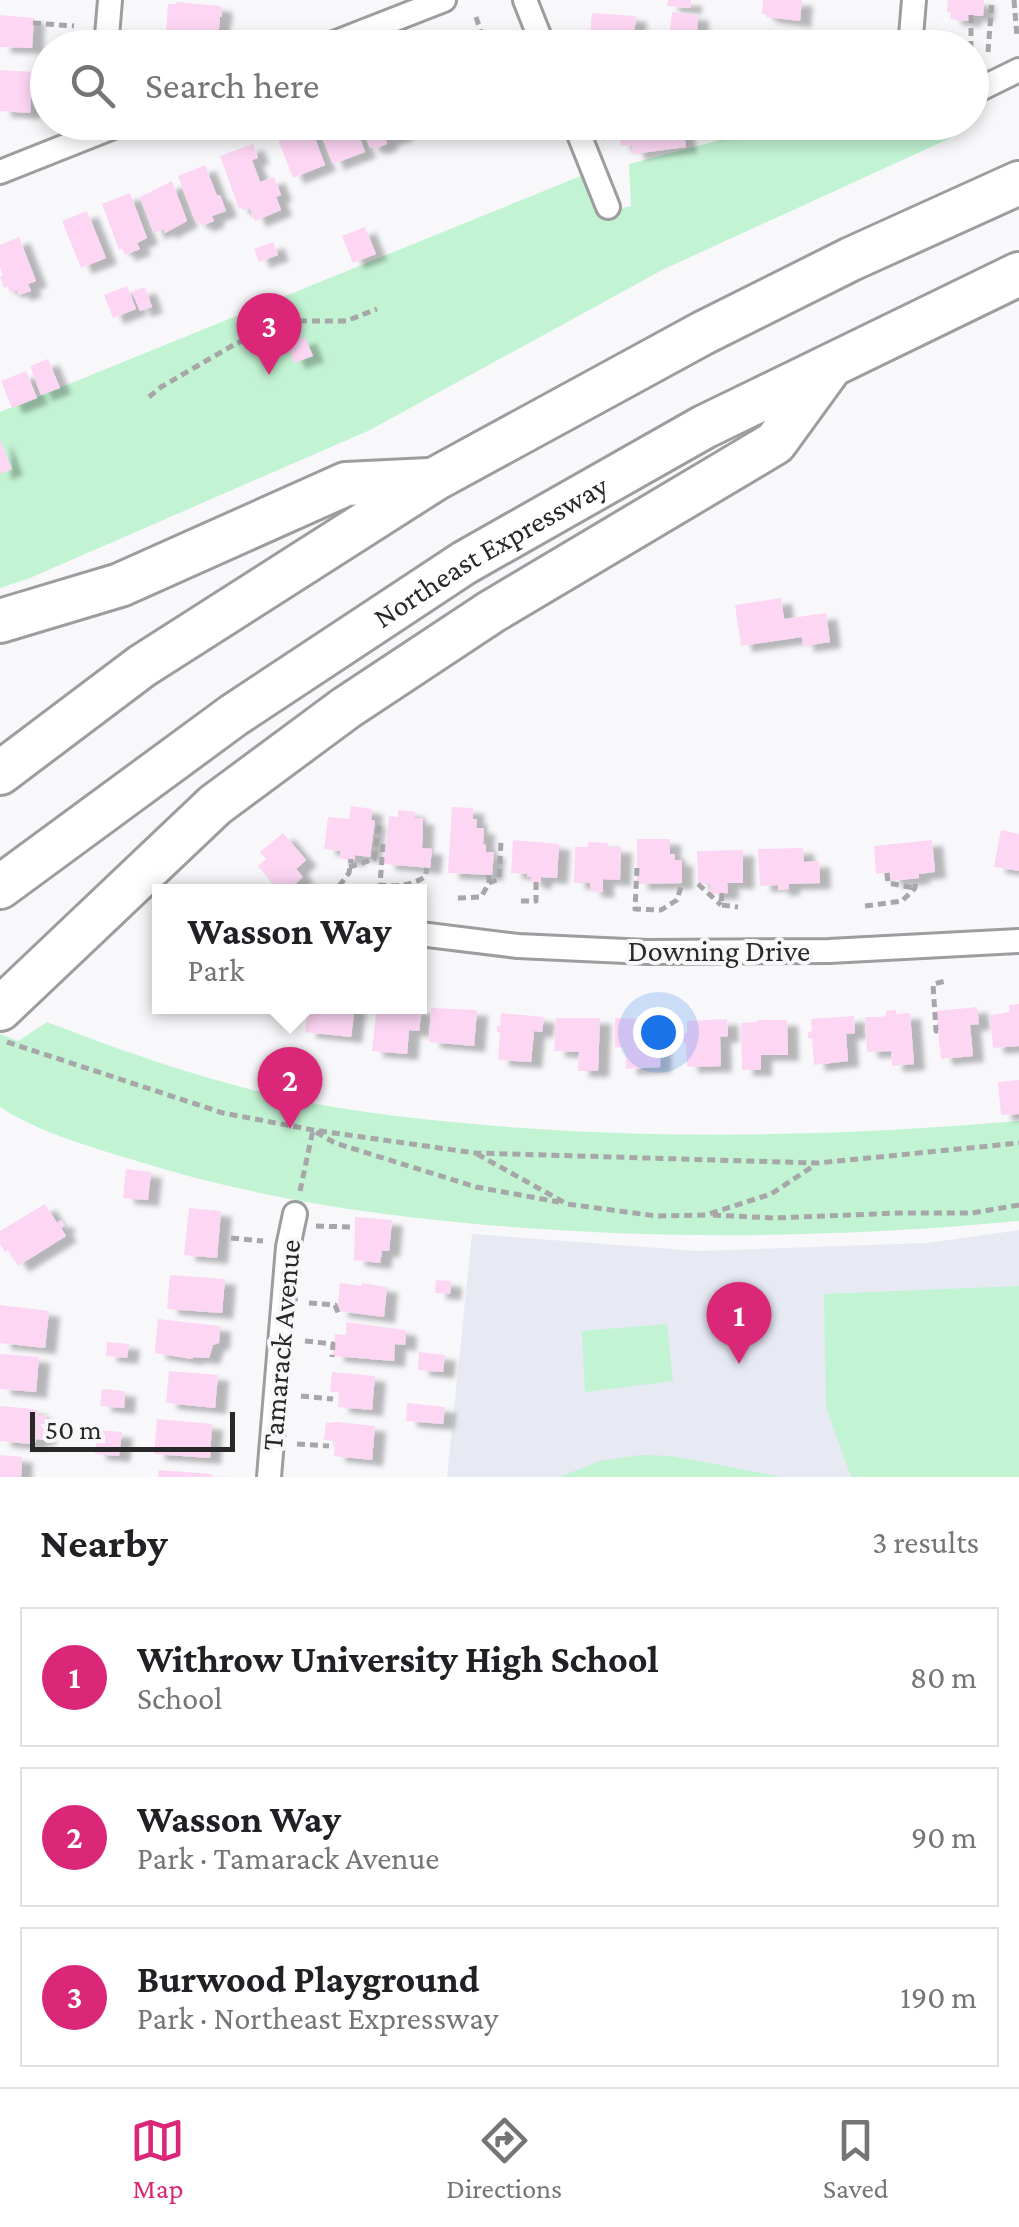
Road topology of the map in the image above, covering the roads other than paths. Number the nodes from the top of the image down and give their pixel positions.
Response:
1 (110, 0) edge
2 (444, 0) edge
3 (525, 0) edge
4 (914, 0) edge
5 (108, 30) edge
6 (366, 30) edge
7 (537, 30) edge
8 (912, 30) edge
9 (1019, 70) edge
10 (989, 85) edge
11 (72, 140) edge
12 (581, 140) edge
13 (0, 172) edge
14 (1019, 182) edge
15 (608, 207) dead end
16 (1019, 274) edge
17 (832, 365) junction
18 (435, 480) junction
19 (0, 621) edge
20 (0, 774) edge
21 (0, 887) edge
22 (427, 935) edge
23 (1019, 941) edge
24 (0, 1010) edge
25 (295, 1214) road end
26 (269, 1477) edge

1 - 5 street
2 - 6 street
3 - 7 street
4 - 8 street
9 - 10 street
11 - 13 street
12 - 15 street
14 - 18 highway
16 - 17 highway, Northeast Expressway
17 - 21 highway, Northeast Expressway
17 - 24 highway
18 - 19 highway
18 - 20 highway
22 - 23 street, Downing Drive
25 - 26 street, Tamarack Avenue

